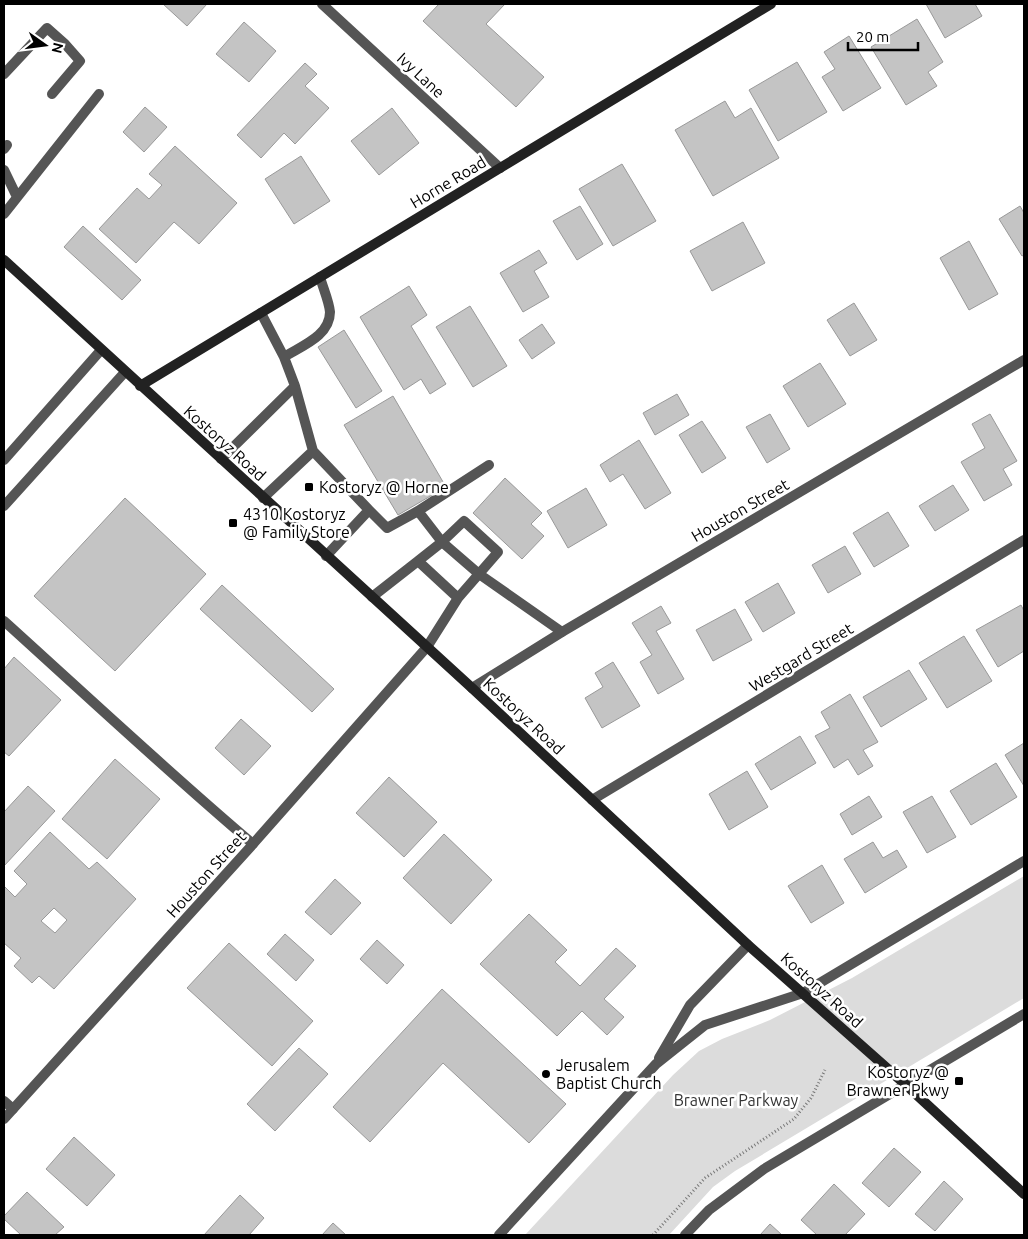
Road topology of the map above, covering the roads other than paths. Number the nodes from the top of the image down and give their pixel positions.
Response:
1 (322, 4) edge
2 (771, 4) edge
3 (4, 74) edge
4 (52, 94) dead end
5 (99, 94) dead end
6 (500, 168) junction
7 (4, 170) edge
8 (17, 197) junction
9 (4, 214) edge
10 (4, 260) edge
11 (320, 277) junction
12 (261, 313) junction
13 (101, 350) junction
14 (284, 357) junction
15 (1024, 360) edge
16 (125, 372) junction
17 (140, 386) junction
18 (295, 386) junction
19 (313, 451) junction
20 (221, 459) junction
21 (4, 460) edge
22 (489, 465) dead end
23 (263, 498) junction
24 (4, 506) edge
25 (369, 510) junction
26 (418, 511) junction
27 (1024, 540) edge
28 (442, 542) junction
29 (326, 556) junction
30 (418, 561) junction
31 (479, 574) junction
32 (372, 597) junction
33 (458, 598) junction
34 (4, 621) edge
35 (562, 632) junction
36 (427, 647) junction
37 (472, 688) junction
38 (592, 800) junction
39 (253, 844) junction
40 (1024, 861) edge
41 (748, 945) junction
42 (802, 993) junction
43 (1024, 1014) edge
44 (656, 1064) junction
45 (906, 1085) junction
46 (4, 1101) edge
47 (13, 1108) junction
48 (4, 1119) edge
49 (1024, 1194) edge
50 (499, 1235) edge
51 (685, 1235) edge

1 - 6 street, Ivy Lane
2 - 6 main road, Horne Road
3 - 4 street
5 - 8 street
6 - 11 main road, Horne Road
7 - 8 street
8 - 9 street
10 - 13 main road, Kostoryz Road
11 - 12 main road, Horne Road
11 - 14 street
12 - 14 street
12 - 17 main road, Horne Road
13 - 16 main road, Kostoryz Road
13 - 21 street
14 - 18 street
15 - 35 street, Houston Street
16 - 17 main road, Kostoryz Road
16 - 24 street
17 - 20 main road, Kostoryz Road
18 - 19 street
18 - 20 street
19 - 23 street
19 - 25 street
20 - 23 main road, Kostoryz Road
22 - 26 street
23 - 29 main road, Kostoryz Road
25 - 26 street
25 - 29 street
26 - 28 street
27 - 38 street, Westgard Street
28 - 30 street
28 - 31 street
28 - 31 street, Houston Street
29 - 32 main road, Kostoryz Road
30 - 32 street
30 - 33 street
31 - 33 street, Houston Street
31 - 35 street
32 - 36 main road, Kostoryz Road
33 - 36 street, Houston Street
34 - 39 street
35 - 37 street, Houston Street
36 - 37 main road, Kostoryz Road
36 - 39 street, Houston Street
37 - 38 main road, Kostoryz Road
38 - 41 main road, Kostoryz Road
39 - 47 street, Houston Street
40 - 42 street
41 - 42 main road, Kostoryz Road
41 - 44 street
42 - 44 street
42 - 45 main road, Kostoryz Road
43 - 45 street
44 - 50 street
45 - 49 main road, Kostoryz Road
45 - 51 street
46 - 47 street
47 - 48 street, Houston Street

